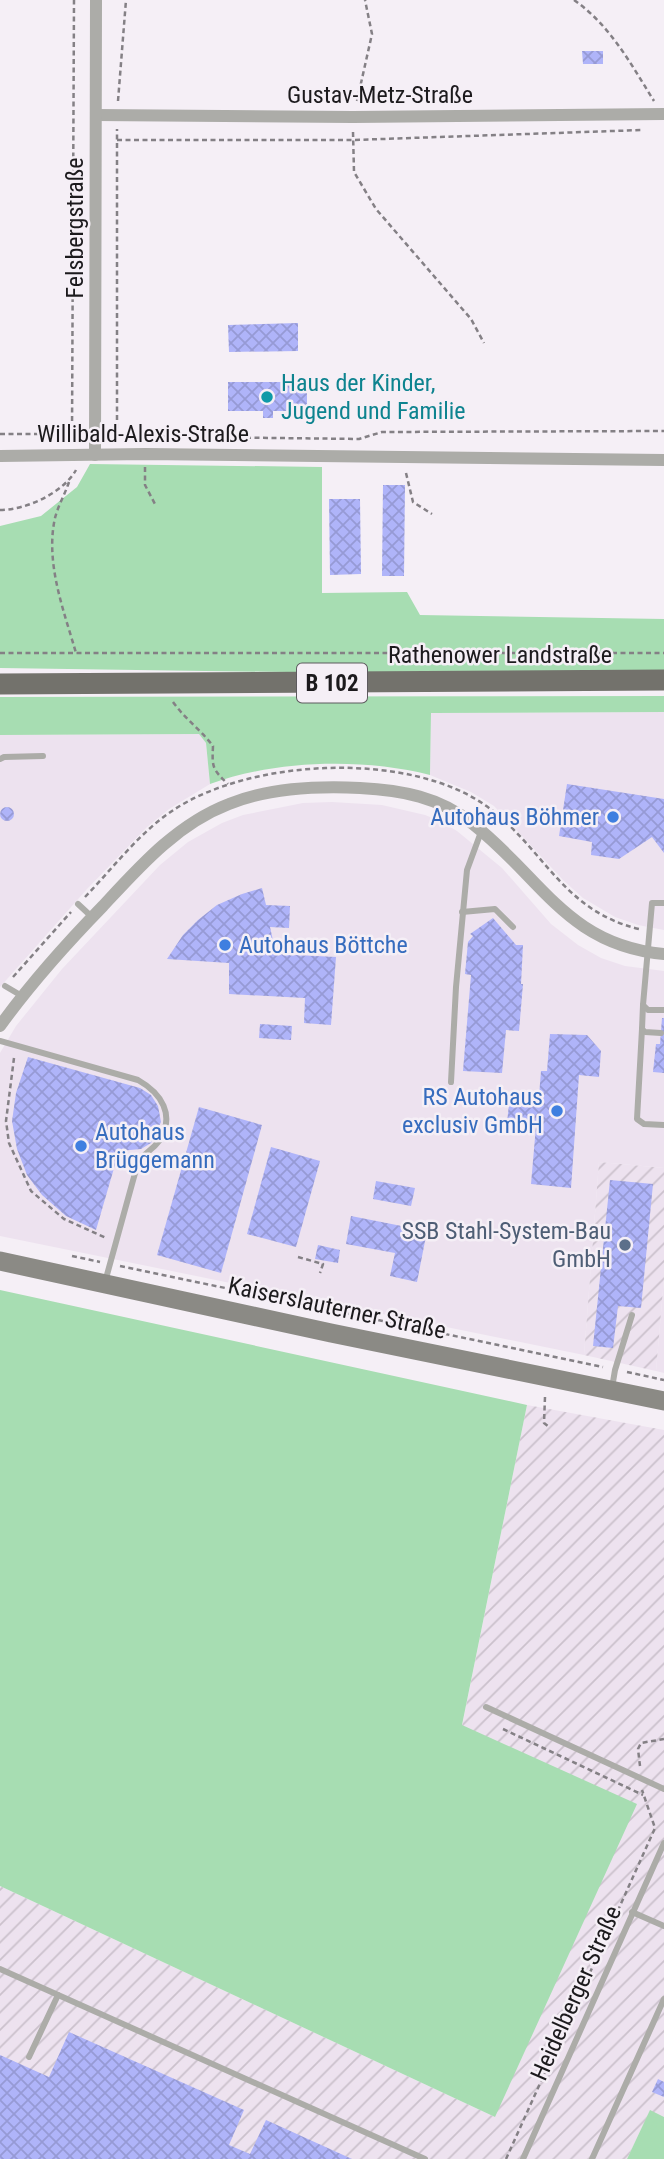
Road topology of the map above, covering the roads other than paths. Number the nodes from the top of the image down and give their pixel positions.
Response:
1 (96, 0) edge
2 (663, 114) edge
3 (96, 116) junction
4 (89, 455) junction
5 (0, 456) edge
6 (664, 460) edge
7 (664, 680) edge
8 (0, 684) edge
9 (43, 756) dead end
10 (0, 759) edge
11 (481, 830) junction
12 (78, 904) road end
13 (664, 904) edge
14 (462, 912) junction
15 (92, 917) junction
16 (513, 927) dead end
17 (647, 953) junction
18 (664, 954) edge
19 (5, 986) road end
20 (22, 996) junction
21 (643, 1005) junction
22 (663, 1010) edge
23 (0, 1026) edge
24 (642, 1029) junction
25 (661, 1033) dead end
26 (0, 1041) edge
27 (451, 1082) dead end
28 (664, 1125) edge
29 (0, 1261) edge
30 (107, 1274) junction
31 (632, 1315) dead end
32 (611, 1390) junction
33 (664, 1401) edge
34 (486, 1707) road end
35 (664, 1789) edge
36 (664, 1843) edge
37 (632, 1912) junction
38 (664, 1926) edge
39 (0, 1969) edge
40 (58, 1995) junction
41 (664, 1999) edge
42 (29, 2057) dead end
43 (425, 2159) edge
44 (523, 2159) edge
45 (592, 2159) edge

1 - 3 street, Felsbergstraße
2 - 3 street, Gustav-Metz-Straße
3 - 4 street, Felsbergstraße
4 - 5 street, Willibald-Alexis-Straße
4 - 6 street, Willibald-Alexis-Straße
7 - 8 main road, Rathenower Landstraße / B 102
9 - 10 lane
11 - 14 lane
11 - 15 street
11 - 17 street
12 - 15 lane
13 - 17 lane
14 - 16 lane
14 - 27 lane
15 - 20 street
17 - 18 street
17 - 21 lane
19 - 20 lane
20 - 23 street
21 - 22 lane
21 - 24 lane
24 - 25 lane
24 - 28 lane
26 - 30 lane
29 - 30 street, Kaiserslauterner Straße
30 - 32 street, Kaiserslauterner Straße
31 - 32 lane
32 - 33 street, Kaiserslauterner Straße
34 - 35 lane
36 - 37 lane, Heidelberger Straße
37 - 38 lane
37 - 44 lane, Heidelberger Straße
39 - 40 lane
40 - 42 lane
40 - 43 lane
41 - 45 lane

